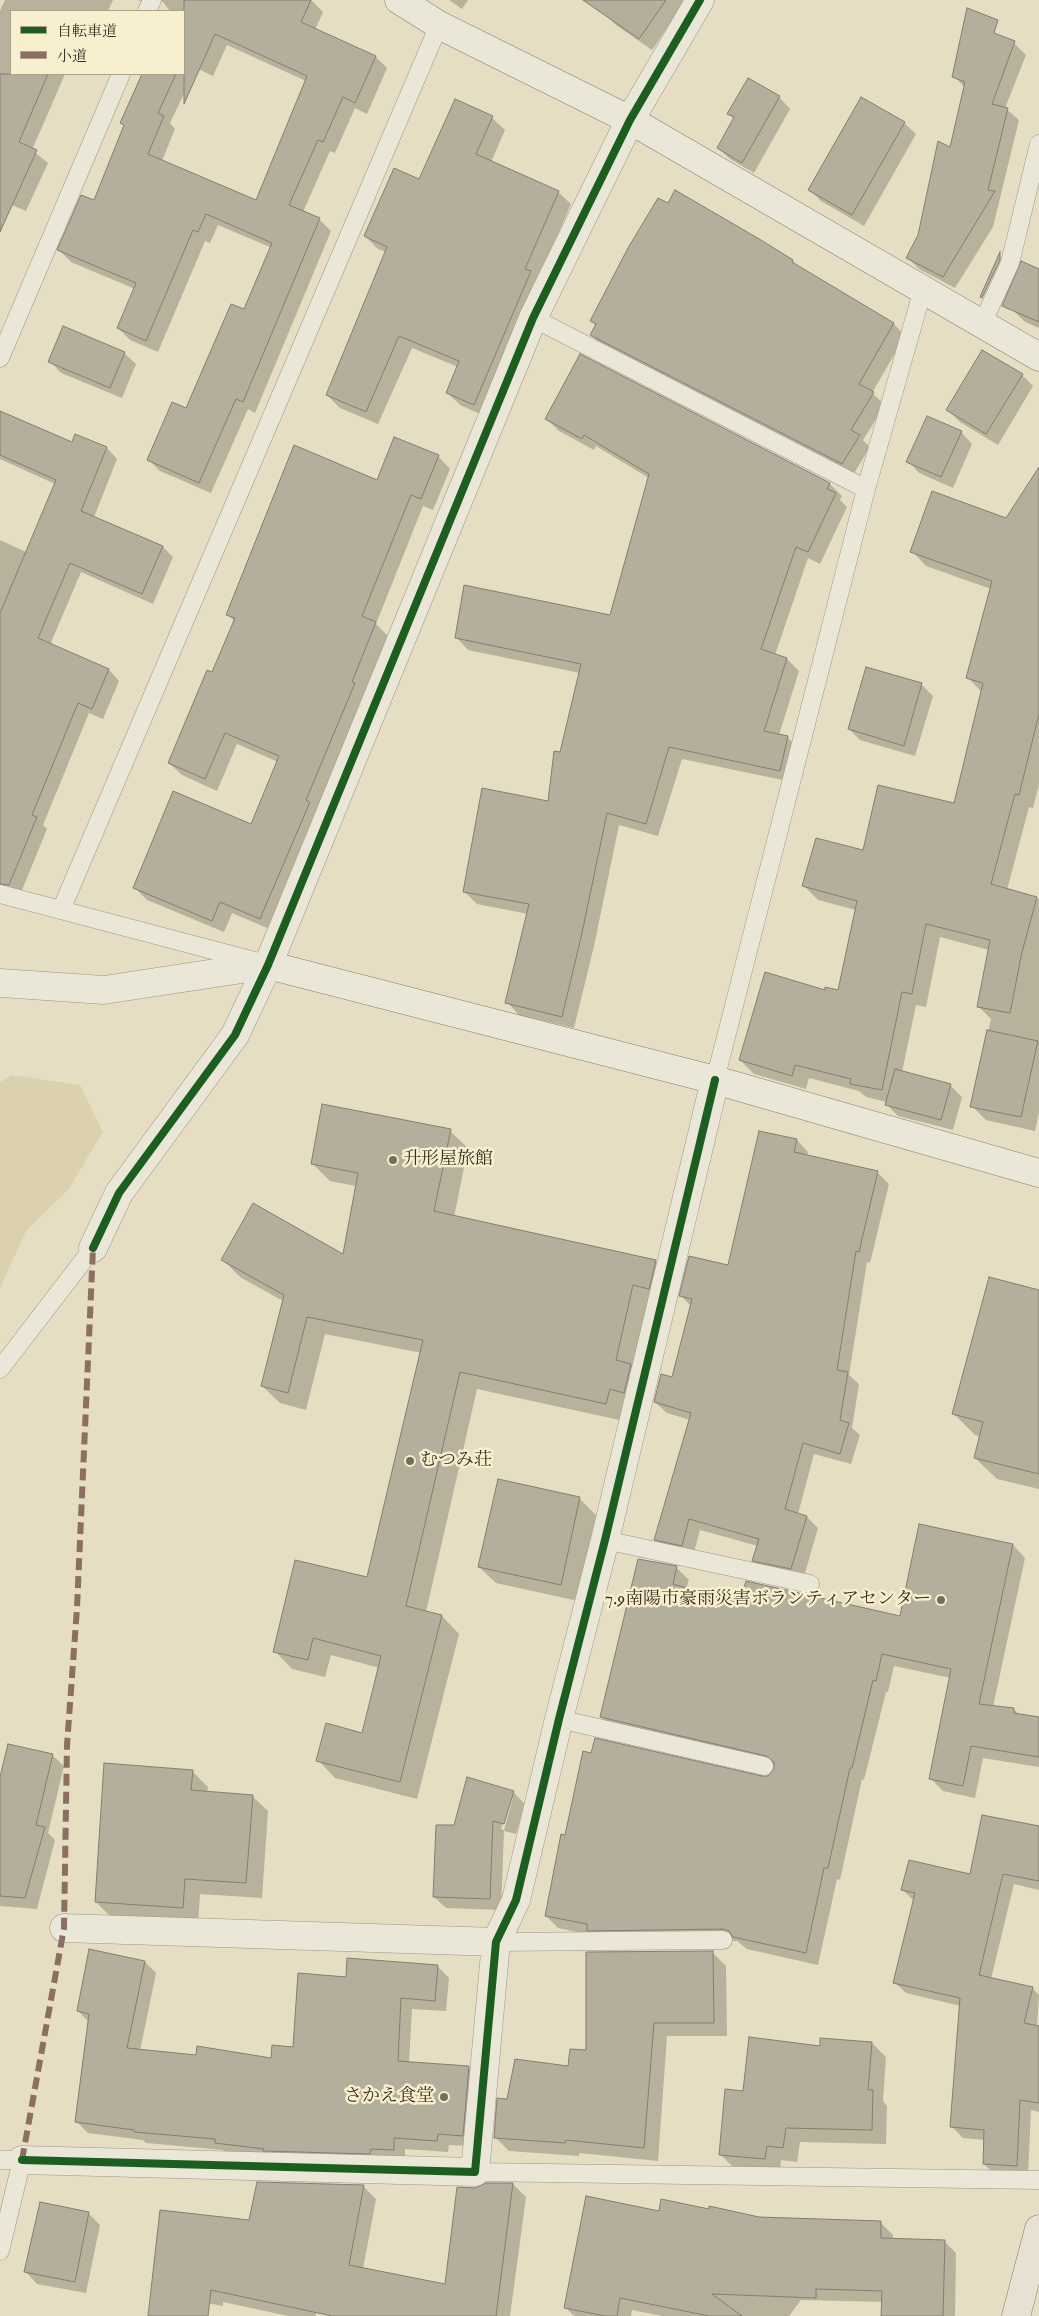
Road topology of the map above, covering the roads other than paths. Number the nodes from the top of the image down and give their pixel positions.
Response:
1 (399, 0) edge
2 (700, 0) edge
3 (439, 25) junction
4 (121, 75) edge
5 (630, 120) junction
6 (1039, 144) edge
7 (923, 289) junction
8 (533, 318) junction
9 (982, 324) junction
10 (1039, 357) edge
11 (0, 358) edge
12 (866, 489) junction
13 (0, 894) edge
14 (61, 910) junction
15 (268, 965) junction
16 (0, 982) edge
17 (715, 1080) junction
18 (1039, 1173) edge
19 (94, 1248) joint
20 (0, 1369) edge
21 (605, 1540) junction
22 (810, 1584) dead end
23 (559, 1719) junction
24 (764, 1766) dead end
25 (64, 1928) dead end
26 (723, 1940) dead end
27 (496, 1942) junction
28 (11, 2160) edge
29 (475, 2172) junction
30 (1039, 2180) edge
31 (1039, 2230) edge
32 (0, 2251) edge
33 (1016, 2316) edge

1 - 3 street
2 - 5 street
3 - 5 street
3 - 14 lane
4 - 11 lane
5 - 7 street
5 - 8 street
6 - 9 lane
7 - 9 street
7 - 12 lane
8 - 12 lane
8 - 15 street
9 - 10 street
12 - 17 lane
13 - 14 lane
14 - 15 lane
15 - 16 street
15 - 17 street
15 - 19 street
17 - 18 street
17 - 21 street
19 - 20 lane
21 - 22 lane
21 - 23 street
23 - 24 lane
23 - 27 street
25 - 27 street
26 - 27 lane
27 - 29 street
28 - 29 street
28 - 32 lane
29 - 30 lane
31 - 33 highway

